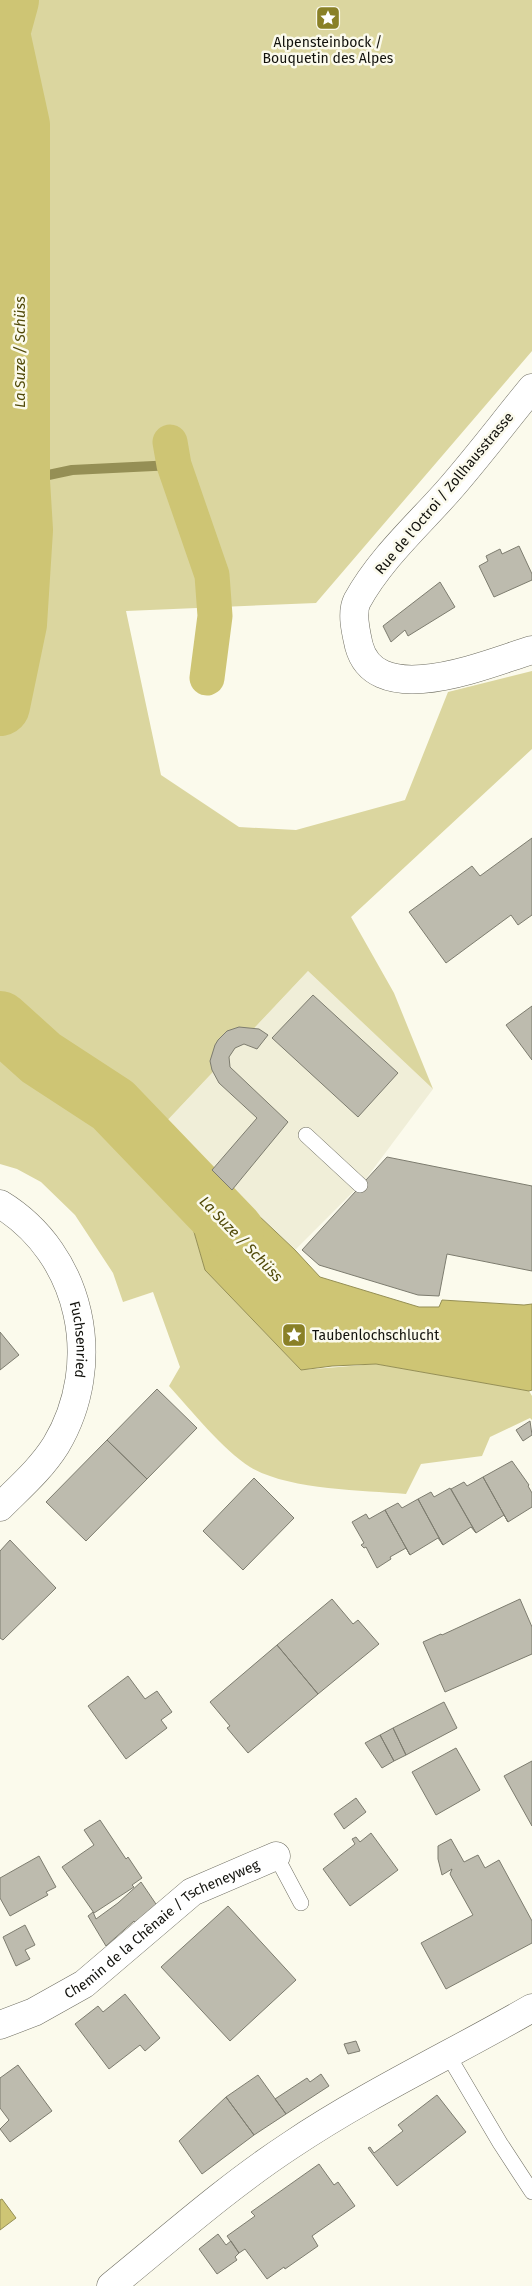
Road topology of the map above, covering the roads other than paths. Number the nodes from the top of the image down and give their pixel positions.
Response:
1 (532, 388) edge
2 (532, 650) edge
3 (306, 1135) dead end
4 (360, 1185) dead end
5 (0, 1204) edge
6 (0, 1507) edge
7 (276, 1856) joint
8 (301, 1903) dead end
9 (532, 2008) edge
10 (0, 2026) edge
11 (448, 2055) junction
12 (532, 2192) edge
13 (111, 2286) edge

1 - 2 street, Rue de l'Octroi / Zollhausstrasse
3 - 4 lane
5 - 6 street, Fuchsenried
7 - 8 lane, Chemin de la Chênaie / Tscheneyweg
7 - 10 street, Chemin de la Chênaie / Tscheneyweg
9 - 11 street
11 - 12 lane
11 - 13 street

